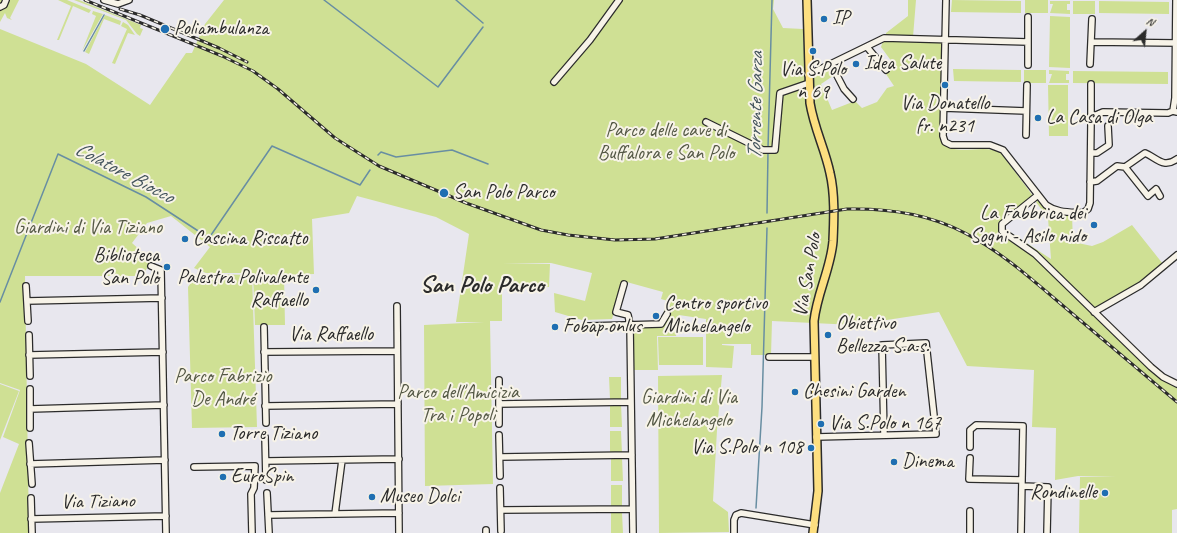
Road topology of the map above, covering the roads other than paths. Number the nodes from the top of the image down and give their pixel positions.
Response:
1 (104, 0) edge
2 (130, 0) edge
3 (619, 0) edge
4 (807, 0) edge
5 (946, 0) edge
6 (1176, 0) edge
7 (7, 1) edge
8 (0, 7) edge
9 (1028, 17) dead end
10 (1092, 19) dead end
11 (945, 40) junction
12 (1028, 42) junction
13 (1091, 42) junction
14 (1176, 43) edge
15 (866, 47) junction
16 (831, 64) junction
17 (1028, 64) dead end
18 (1090, 64) dead end
19 (886, 70) dead end
20 (808, 75) junction
21 (554, 82) dead end
22 (809, 83) junction
23 (1091, 84) dead end
24 (1027, 85) dead end
25 (853, 99) dead end
26 (944, 108) junction
27 (1026, 111) junction
28 (1175, 111) edge
29 (706, 122) dead end
30 (1091, 122) junction
31 (1108, 126) dead end
32 (1026, 135) dead end
33 (1091, 153) junction
34 (1177, 159) edge
35 (1125, 167) junction
36 (1090, 182) junction
37 (1038, 195) junction
38 (1160, 196) dead end
39 (1177, 256) edge
40 (151, 266) dead end
41 (624, 284) dead end
42 (26, 286) dead end
43 (162, 298) junction
44 (27, 301) junction
45 (397, 306) dead end
46 (1094, 312) junction
47 (667, 314) dead end
48 (28, 321) dead end
49 (630, 325) junction
50 (588, 326) dead end
51 (264, 327) dead end
52 (29, 335) dead end
53 (398, 351) junction
54 (163, 352) junction
55 (264, 352) junction
56 (29, 355) junction
57 (769, 357) dead end
58 (815, 357) junction
59 (30, 376) dead end
60 (499, 380) dead end
61 (1177, 384) edge
62 (30, 389) dead end
63 (631, 402) junction
64 (398, 404) junction
65 (499, 404) junction
66 (164, 405) junction
67 (265, 406) junction
68 (30, 409) junction
69 (266, 423) dead end
70 (499, 424) dead end
71 (30, 428) dead end
72 (884, 434) junction
73 (265, 436) dead end
74 (500, 436) dead end
75 (816, 437) junction
76 (29, 443) dead end
77 (970, 447) dead end
78 (632, 455) junction
79 (500, 456) junction
80 (970, 458) dead end
81 (399, 459) junction
82 (165, 460) junction
83 (342, 460) junction
84 (266, 461) junction
85 (30, 464) junction
86 (194, 467) dead end
87 (500, 476) dead end
88 (266, 480) dead end
89 (1022, 483) junction
90 (32, 484) dead end
91 (500, 488) dead end
92 (267, 493) dead end
93 (31, 498) dead end
94 (632, 509) junction
95 (500, 510) junction
96 (970, 511) dead end
97 (399, 513) junction
98 (335, 514) junction
99 (268, 515) junction
100 (166, 516) junction
101 (31, 519) junction
102 (815, 525) junction
103 (501, 531) dead end
104 (32, 533) edge
105 (166, 533) edge
106 (252, 533) edge
107 (268, 533) edge
108 (399, 533) edge
109 (633, 533) edge
110 (734, 533) edge
111 (813, 533) edge
112 (970, 533) edge
113 (974, 533) edge
114 (1021, 533) edge
115 (1047, 533) edge

1 - 2 street
3 - 21 street
4 - 20 main road, Via San Polo
5 - 11 street
6 - 14 street
7 - 8 street
9 - 12 street
10 - 13 street
11 - 12 street
11 - 15 street
11 - 26 street
12 - 17 street
13 - 14 street
13 - 18 street
14 - 28 street
15 - 16 street
15 - 19 street
16 - 20 street
16 - 25 street
20 - 22 main road, Via San Polo
22 - 29 street
22 - 58 main road, Via San Polo
23 - 30 street
24 - 27 street
26 - 27 street
26 - 37 street
27 - 32 street
28 - 30 street
30 - 33 street
31 - 33 street
33 - 36 street
34 - 35 street
35 - 36 street
35 - 38 street
36 - 37 street
37 - 46 street
39 - 46 street
40 - 43 street
41 - 49 street
42 - 44 street
43 - 44 street
43 - 54 street
44 - 48 street
45 - 53 street, Via Raffaello
46 - 61 street
47 - 49 street
49 - 50 street
49 - 63 street
51 - 55 street, Via Raffaello
52 - 56 street
53 - 55 street, Via Raffaello
53 - 64 street, Via Raffaello
54 - 56 street
54 - 66 street
55 - 67 street, Via Raffaello
56 - 59 street
57 - 58 street
58 - 75 main road, Via San Polo
60 - 65 street
62 - 68 street
63 - 65 street
63 - 78 street
64 - 67 street
64 - 81 street, Via Raffaello
65 - 70 street
66 - 68 street
66 - 82 street
67 - 69 street, Via Raffaello
68 - 71 street
72 - 72 street
72 - 75 street
73 - 84 street
74 - 79 street
75 - 102 main road, Via San Polo
76 - 85 street, Via Tiziano
77 - 89 street
78 - 79 street
78 - 94 street
79 - 87 street
80 - 89 street
81 - 83 street
81 - 97 street, Via Raffaello
82 - 85 street, Via Tiziano
82 - 100 street
83 - 84 street
83 - 98 street
84 - 88 street
85 - 90 street, Via Tiziano
86 - 106 street
89 - 114 street
89 - 115 street
91 - 95 street
92 - 99 street
93 - 101 street
94 - 95 street
94 - 109 street
95 - 103 street
96 - 112 street
97 - 98 street
97 - 108 street, Via Raffaello
98 - 99 street
99 - 107 street
100 - 101 street, Via Tiziano
100 - 105 street
101 - 104 street
102 - 110 street
102 - 111 main road, Via San Polo
112 - 113 street

